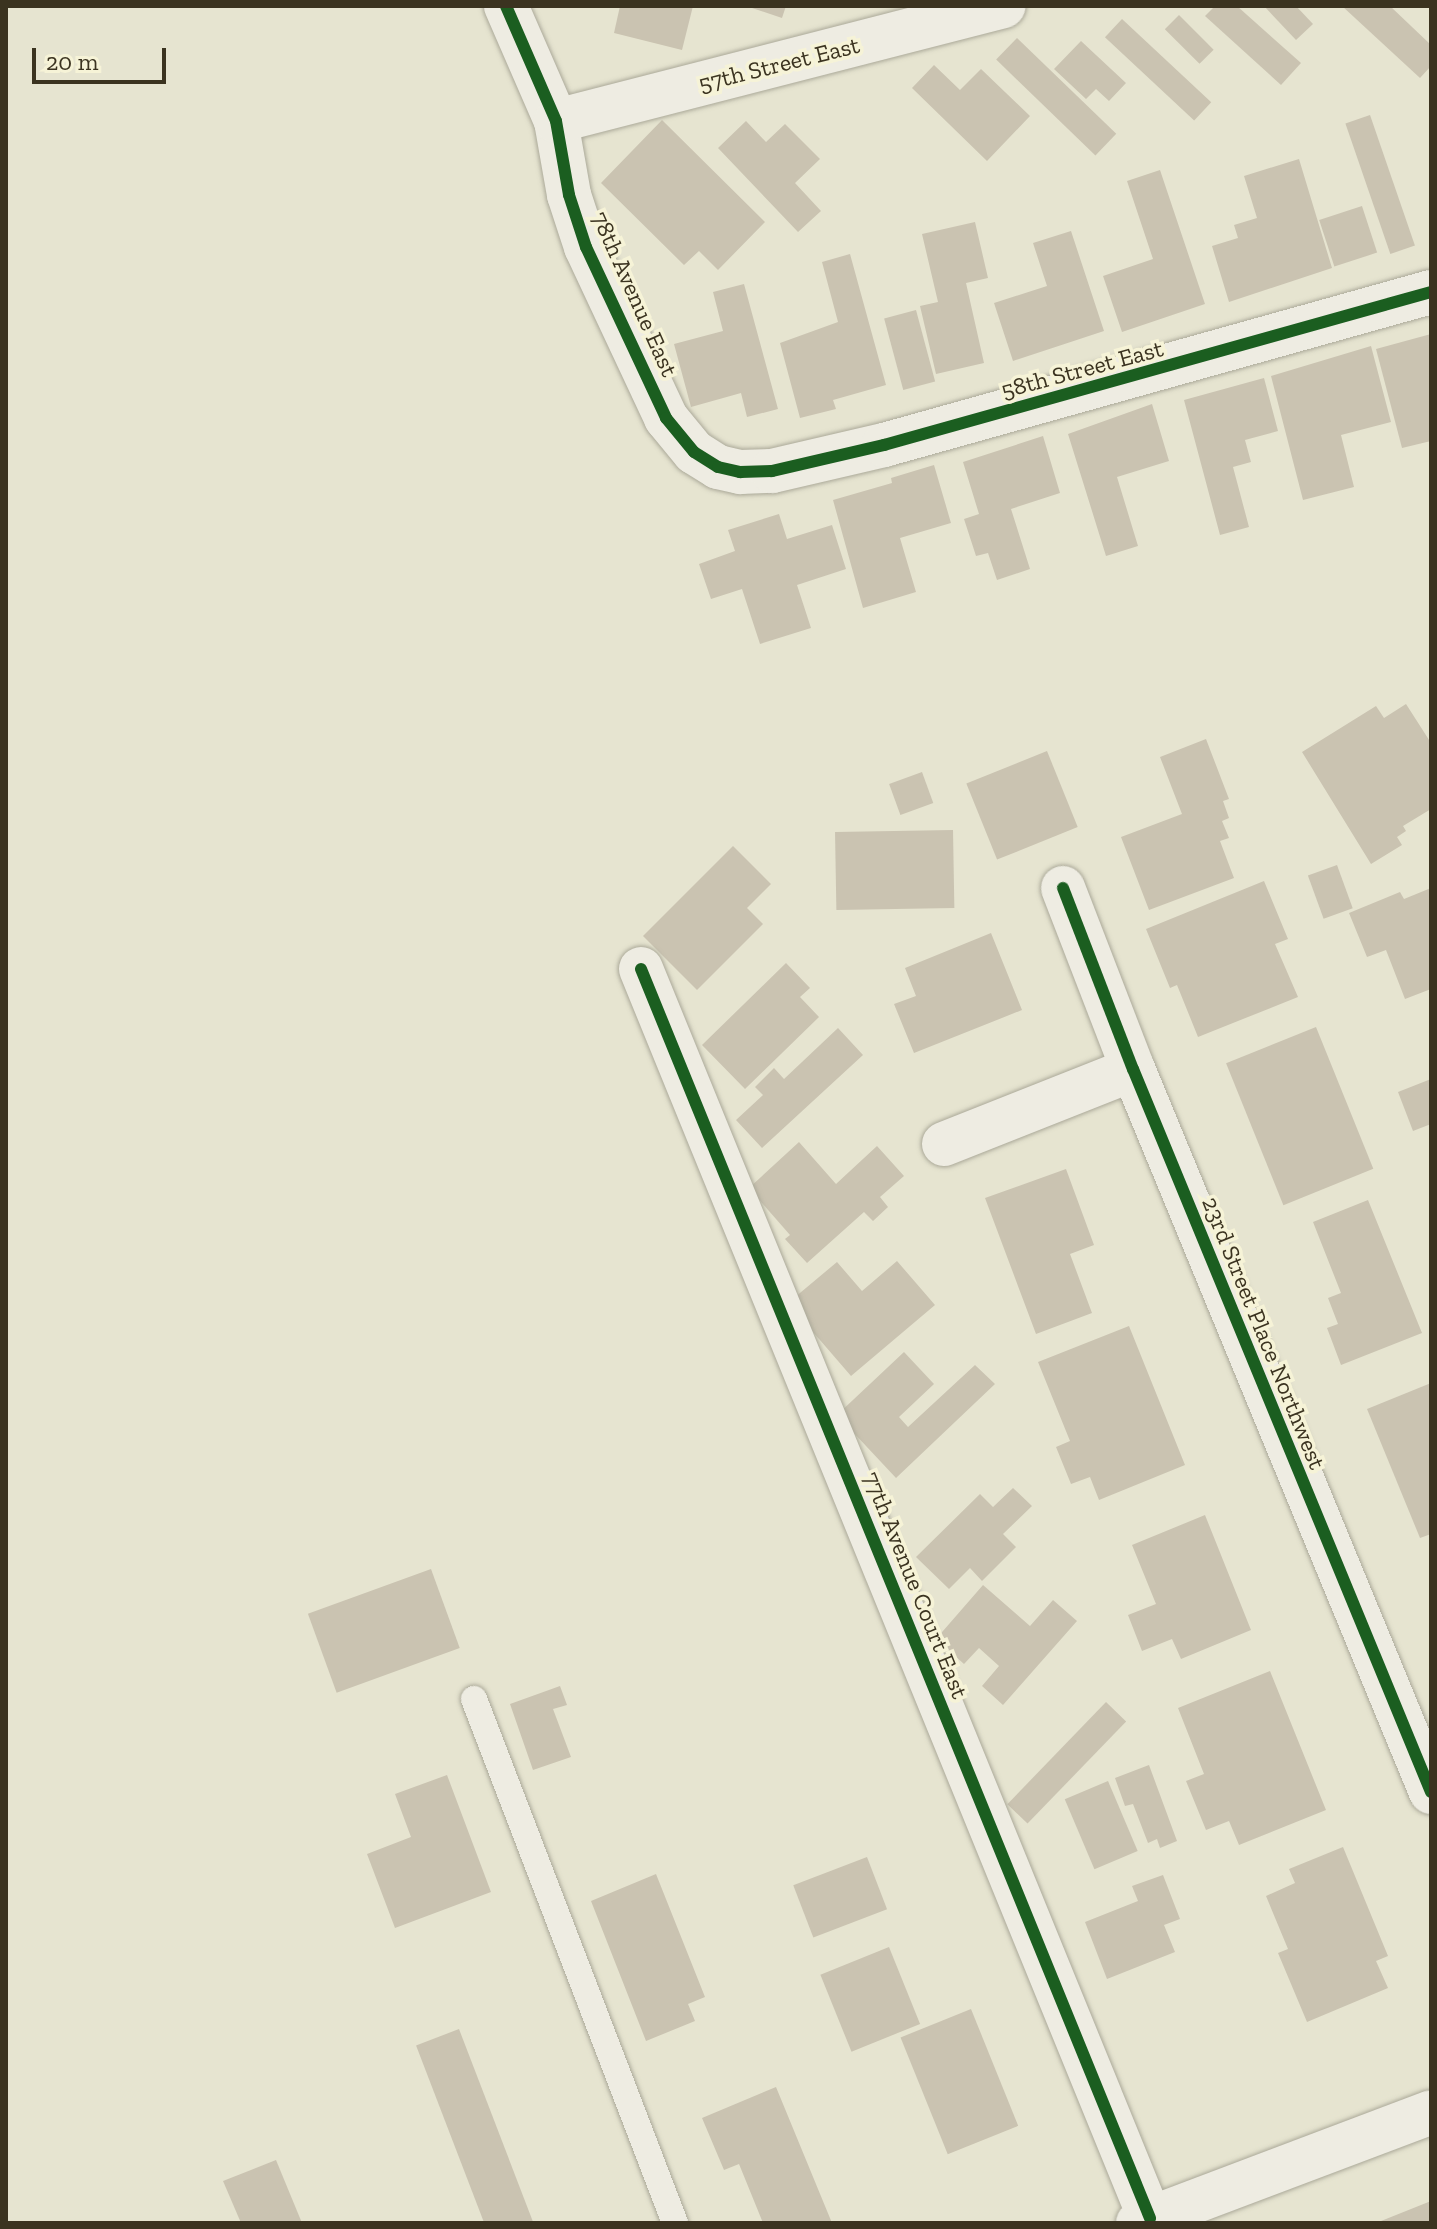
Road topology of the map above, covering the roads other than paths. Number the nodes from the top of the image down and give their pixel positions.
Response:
1 (506, 6) edge
2 (1003, 6) edge
3 (556, 121) junction
4 (1431, 292) edge
5 (740, 472) joint
6 (1063, 888) dead end
7 (641, 969) dead end
8 (1133, 1069) junction
9 (944, 1144) dead end
10 (474, 1699) dead end
11 (1431, 1792) edge
12 (1431, 2112) edge
13 (1144, 2221) edge
14 (675, 2223) edge

1 - 3 street, 78th Avenue East
2 - 3 street, 57th Street East
3 - 5 street, 78th Avenue East
4 - 5 street, 58th Street East
6 - 8 street, 23rd Street Place Northwest
7 - 13 street, 77th Avenue Court East
8 - 9 street
8 - 11 street, 23rd Street Place Northwest
10 - 14 lane
12 - 13 street

